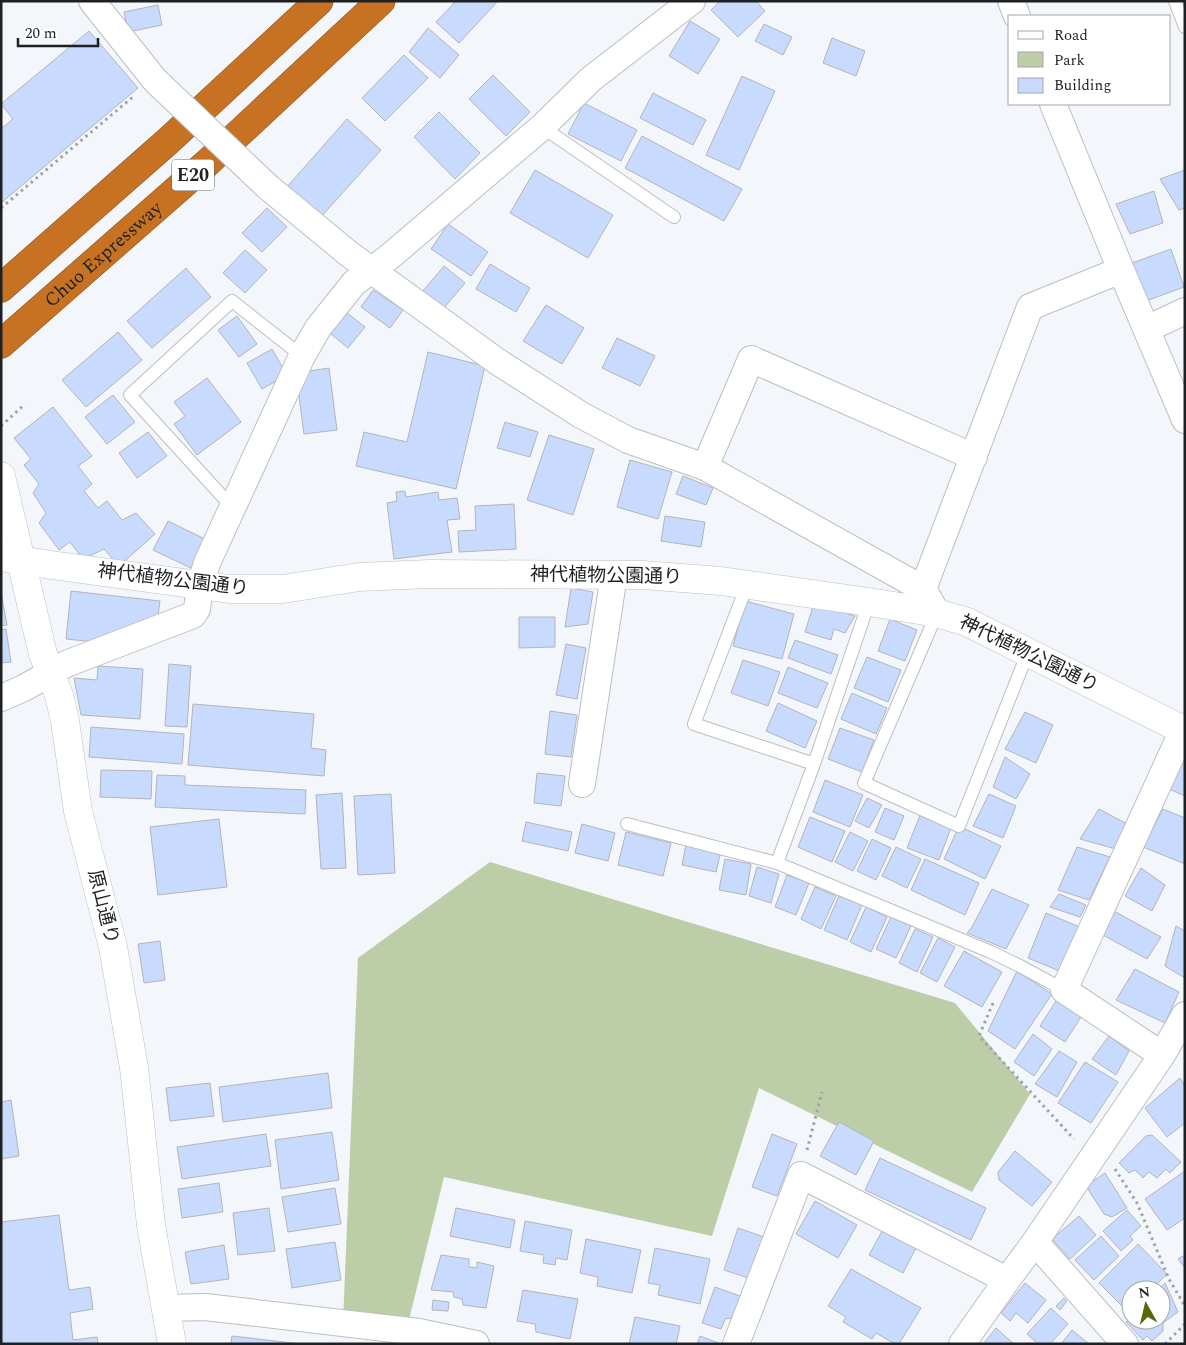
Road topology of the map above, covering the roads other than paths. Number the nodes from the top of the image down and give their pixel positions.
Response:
1 (92, 1) edge
2 (319, 1) edge
3 (381, 1) edge
4 (692, 1) edge
5 (1011, 1) edge
6 (1175, 1) edge
7 (1017, 15) edge
8 (1185, 27) edge
9 (1053, 105) edge
10 (542, 127) junction
11 (674, 217) dead end
12 (370, 270) junction
13 (1121, 270) junction
14 (1, 288) edge
15 (1185, 311) edge
16 (1147, 330) junction
17 (1, 344) edge
18 (302, 356) junction
19 (1185, 420) edge
20 (974, 457) junction
21 (705, 467) junction
22 (1, 476) edge
23 (232, 507) junction
24 (11, 558) edge
25 (614, 575) junction
26 (747, 584) junction
27 (200, 585) junction
28 (923, 589) junction
29 (869, 602) junction
30 (937, 612) junction
31 (1028, 652) junction
32 (51, 672) junction
33 (1, 698) edge
34 (1184, 731) edge
35 (814, 764) junction
36 (582, 784) dead end
37 (627, 824) dead end
38 (777, 863) junction
39 (1064, 990) junction
40 (1176, 1038) edge
41 (1035, 1242) junction
42 (1007, 1280) junction
43 (166, 1308) junction
44 (172, 1344) edge
45 (476, 1344) edge
46 (736, 1344) edge
47 (962, 1344) edge
48 (1125, 1344) edge

1 - 12 street, bridge
2 - 14 highway, E20
3 - 17 highway, Chuo Expressway / E20
4 - 10 street
5 - 7 street
6 - 8 lane
9 - 13 street
10 - 11 lane
10 - 12 street
12 - 18 street
12 - 21 street
13 - 16 street
13 - 20 street
15 - 16 street
16 - 19 street
18 - 23 street
18 - 23 lane
20 - 21 street
20 - 28 street
21 - 28 street
22 - 24 street, 原山通り
23 - 27 street
24 - 27 street, 神代植物公園通り
24 - 32 street, 原山通り
25 - 26 street, 神代植物公園通り
25 - 27 street, 神代植物公園通り
25 - 36 street
26 - 29 street, 神代植物公園通り
26 - 35 lane
27 - 32 street
28 - 30 street
29 - 30 street, 神代植物公園通り
29 - 35 lane
30 - 31 street, 神代植物公園通り
30 - 31 lane
31 - 34 street, 神代植物公園通り
32 - 33 street
32 - 43 street, 原山通り
34 - 39 street
35 - 38 lane
37 - 38 lane
38 - 39 lane
39 - 40 street
40 - 41 street
41 - 42 street
41 - 48 street
42 - 46 street
42 - 47 street
43 - 44 street, 原山通り
43 - 45 street

